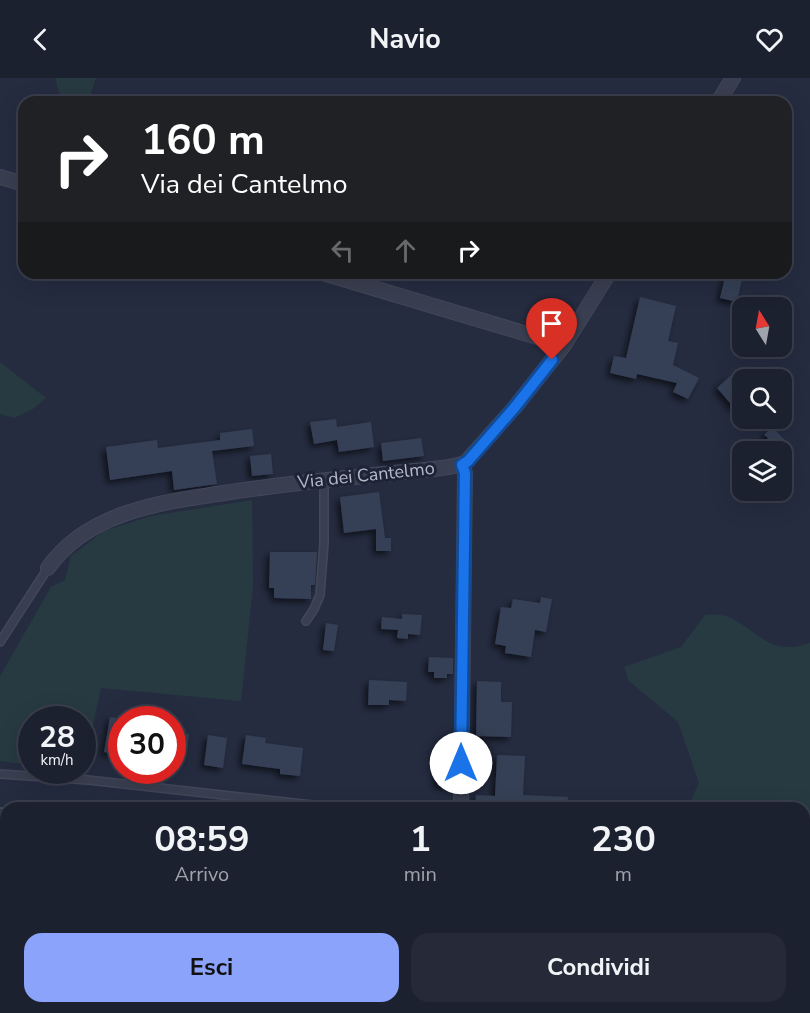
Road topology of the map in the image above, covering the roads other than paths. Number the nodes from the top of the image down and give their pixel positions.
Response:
1 (733, 78) edge
2 (722, 96) edge
3 (0, 177) edge
4 (18, 182) edge
5 (343, 279) edge
6 (605, 279) edge
7 (564, 345) junction
8 (462, 465) junction
9 (324, 480) junction
10 (48, 568) joint
11 (306, 621) dead end
12 (0, 642) edge
13 (0, 774) edge
14 (285, 802) edge
15 (461, 802) edge

1 - 2 street
3 - 4 street
5 - 7 street
6 - 7 street
7 - 8 street
8 - 9 street, Via dei Cantelmo
8 - 15 street
9 - 10 street, Via dei Cantelmo
9 - 11 lane
10 - 12 lane
13 - 14 lane

